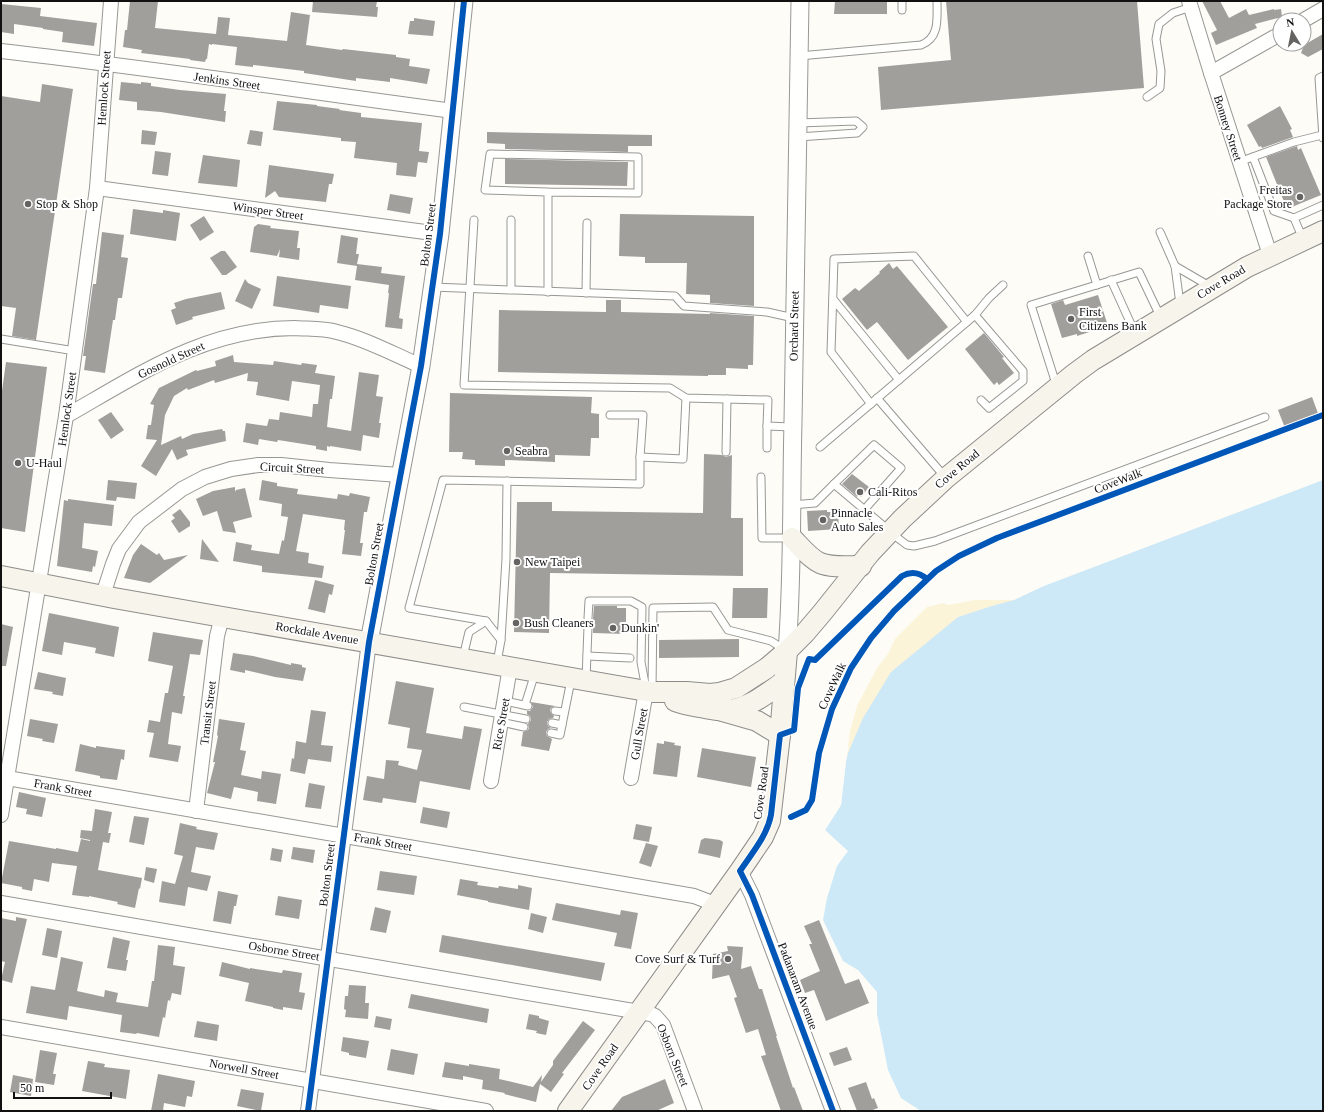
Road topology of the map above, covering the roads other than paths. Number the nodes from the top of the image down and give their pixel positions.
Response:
1 (111, 1) edge
2 (464, 1) edge
3 (800, 1) edge
4 (902, 1) edge
5 (937, 1) edge
6 (1190, 4) edge
7 (1323, 9) edge
8 (902, 10) dead end
9 (1312, 15) edge
10 (1272, 39) edge
11 (1, 51) edge
12 (799, 56) junction
13 (106, 63) junction
14 (1211, 73) junction
15 (1323, 76) edge
16 (1148, 97) dead end
17 (453, 111) junction
18 (798, 130) junction
19 (1322, 136) edge
20 (1253, 157) junction
21 (1239, 162) junction
22 (96, 188) junction
23 (548, 192) junction
24 (1323, 205) edge
25 (1294, 218) junction
26 (474, 220) dead end
27 (511, 220) dead end
28 (587, 223) dead end
29 (1323, 231) edge
30 (1160, 232) dead end
31 (440, 234) junction
32 (1304, 240) junction
33 (1270, 255) junction
34 (1088, 256) dead end
35 (1175, 266) junction
36 (1111, 280) junction
37 (1003, 285) dead end
38 (1097, 285) junction
39 (432, 287) junction
40 (1212, 287) junction
41 (470, 288) junction
42 (511, 290) junction
43 (548, 292) junction
44 (586, 293) junction
45 (833, 299) junction
46 (1180, 307) junction
47 (975, 315) junction
48 (794, 318) junction
49 (1162, 318) junction
50 (967, 322) junction
51 (1136, 334) junction
52 (1, 339) edge
53 (75, 351) junction
54 (421, 366) junction
55 (899, 380) junction
56 (1057, 387) junction
57 (686, 398) junction
58 (877, 398) junction
59 (727, 399) junction
60 (981, 400) dead end
61 (871, 404) junction
62 (610, 415) dead end
63 (66, 416) junction
64 (1265, 417) dead end
65 (767, 426) junction
66 (792, 427) junction
67 (820, 447) dead end
68 (767, 448) dead end
69 (726, 452) dead end
70 (640, 457) junction
71 (400, 475) junction
72 (761, 478) dead end
73 (946, 478) junction
74 (507, 481) junction
75 (834, 484) junction
76 (792, 505) junction
77 (864, 510) junction
78 (890, 531) junction
79 (792, 538) junction
80 (861, 566) junction
81 (1, 576) edge
82 (39, 583) junction
83 (103, 595) junction
84 (222, 617) junction
85 (588, 618) dead end
86 (486, 621) junction
87 (588, 627) dead end
88 (501, 640) junction
89 (369, 642) junction
90 (787, 651) junction
91 (587, 656) junction
92 (463, 658) junction
93 (630, 658) dead end
94 (504, 666) junction
95 (536, 672) junction
96 (579, 679) junction
97 (784, 681) junction
98 (651, 692) junction
99 (464, 707) dead end
100 (718, 710) junction
101 (555, 711) dead end
102 (503, 712) junction
103 (564, 712) junction
104 (526, 719) dead end
105 (552, 723) dead end
106 (562, 725) junction
107 (524, 727) dead end
108 (551, 733) dead end
109 (780, 735) junction
110 (4, 778) edge
111 (631, 778) dead end
112 (491, 781) dead end
113 (196, 811) junction
114 (1, 815) edge
115 (344, 835) junction
116 (740, 871) junction
117 (1, 903) edge
118 (716, 904) junction
119 (328, 958) junction
120 (639, 1011) junction
121 (1, 1027) edge
122 (312, 1081) junction
123 (308, 1111) edge
124 (486, 1111) edge
125 (568, 1111) edge
126 (695, 1111) edge
127 (833, 1111) edge

1 - 13 street, Hemlock Street
2 - 17 street, Bolton Street
3 - 12 street, Orchard Street
4 - 8 lane
5 - 12 lane
6 - 14 street, Bonney Street
6 - 16 lane
7 - 9 street
10 - 14 street
11 - 13 street, Jenkins Street
12 - 18 street, Orchard Street
13 - 17 street, Jenkins Street
13 - 22 street, Hemlock Street
14 - 21 street, Bonney Street
15 - 19 lane
17 - 31 street, Bolton Street
18 - 18 lane
18 - 48 street, Orchard Street
19 - 20 lane
20 - 21 lane
20 - 25 lane
21 - 33 street, Bonney Street
22 - 31 street, Winsper Street
22 - 53 street, Hemlock Street
23 - 23 lane
23 - 43 lane
24 - 25 lane
25 - 32 lane
26 - 41 lane
27 - 42 lane
28 - 44 lane
29 - 32 main road, Cove Road
30 - 35 lane
31 - 39 street, Bolton Street
32 - 33 main road, Cove Road
33 - 40 main road, Cove Road
34 - 38 lane
35 - 40 lane
35 - 46 lane
36 - 38 lane
36 - 49 lane
36 - 51 lane
37 - 47 lane
38 - 56 lane
39 - 41 lane
39 - 54 street, Bolton Street
40 - 46 main road, Cove Road
41 - 42 lane
41 - 57 lane
42 - 43 lane
43 - 44 lane
44 - 48 lane
45 - 50 lane
45 - 55 lane
45 - 61 lane
46 - 49 main road, Cove Road
47 - 50 lane
47 - 60 lane
48 - 66 street, Orchard Street
49 - 51 main road, Cove Road
50 - 55 lane
51 - 56 main road, Cove Road
52 - 53 lane
53 - 63 street, Hemlock Street
54 - 63 street, Gosnold Street
54 - 71 street, Bolton Street
55 - 58 lane
56 - 73 main road, Cove Road
57 - 59 lane
57 - 70 lane
58 - 61 lane
58 - 73 lane
59 - 65 lane
59 - 69 lane
61 - 67 lane
62 - 70 lane
63 - 82 street, Hemlock Street
64 - 78 lane
65 - 66 lane
65 - 68 lane
66 - 76 street, Orchard Street
70 - 74 lane
71 - 83 street, Circuit Street
71 - 89 street, Bolton Street
72 - 79 lane
73 - 78 main road, Cove Road
74 - 86 lane
74 - 88 lane
75 - 76 lane
75 - 77 lane
75 - 77 lane
76 - 79 street, Orchard Street
77 - 78 lane
78 - 80 main road, Cove Road
79 - 80 main road
79 - 90 street, Orchard Street
80 - 90 main road, Cove Road
81 - 82 main road, Rockdale Avenue
82 - 83 main road, Rockdale Avenue
82 - 110 street, Hemlock Street
83 - 84 main road, Rockdale Avenue
84 - 89 main road, Rockdale Avenue
84 - 113 street, Transit Street
85 - 98 lane
86 - 88 lane
86 - 92 lane
87 - 91 lane
88 - 94 lane
89 - 92 main road, Rockdale Avenue
89 - 115 street, Bolton Street
90 - 97 main road, Cove Road
90 - 98 main road, Rockdale Avenue
90 - 98 lane
91 - 93 lane
91 - 96 lane
92 - 94 main road, Rockdale Avenue
94 - 95 main road, Rockdale Avenue
94 - 102 street, Rice Street
95 - 96 main road, Rockdale Avenue
95 - 102 lane
96 - 98 main road, Rockdale Avenue
96 - 103 lane
97 - 100 main road, Rockdale Avenue
97 - 109 main road, Cove Road
98 - 100 main road, Rockdale Avenue
98 - 111 street, Gull Street
99 - 102 lane
100 - 109 main road
101 - 103 lane
102 - 104 lane
102 - 107 lane
102 - 112 street, Rice Street
103 - 106 lane
105 - 106 lane
106 - 108 lane
109 - 116 main road, Cove Road
110 - 113 street, Frank Street
110 - 114 street, Hemlock Street
113 - 115 street, Frank Street
115 - 118 street, Frank Street
115 - 119 street, Bolton Street
116 - 118 main road, Cove Road
116 - 127 street, Padanaram Avenue
117 - 119 street, Osborne Street
118 - 120 main road, Cove Road
119 - 120 street, Osborne Street
119 - 122 street, Bolton Street
120 - 125 main road, Cove Road
120 - 126 street, Osborn Street
121 - 122 street, Norwell Street
122 - 123 street, Bolton Street
122 - 124 street, Norwell Street

